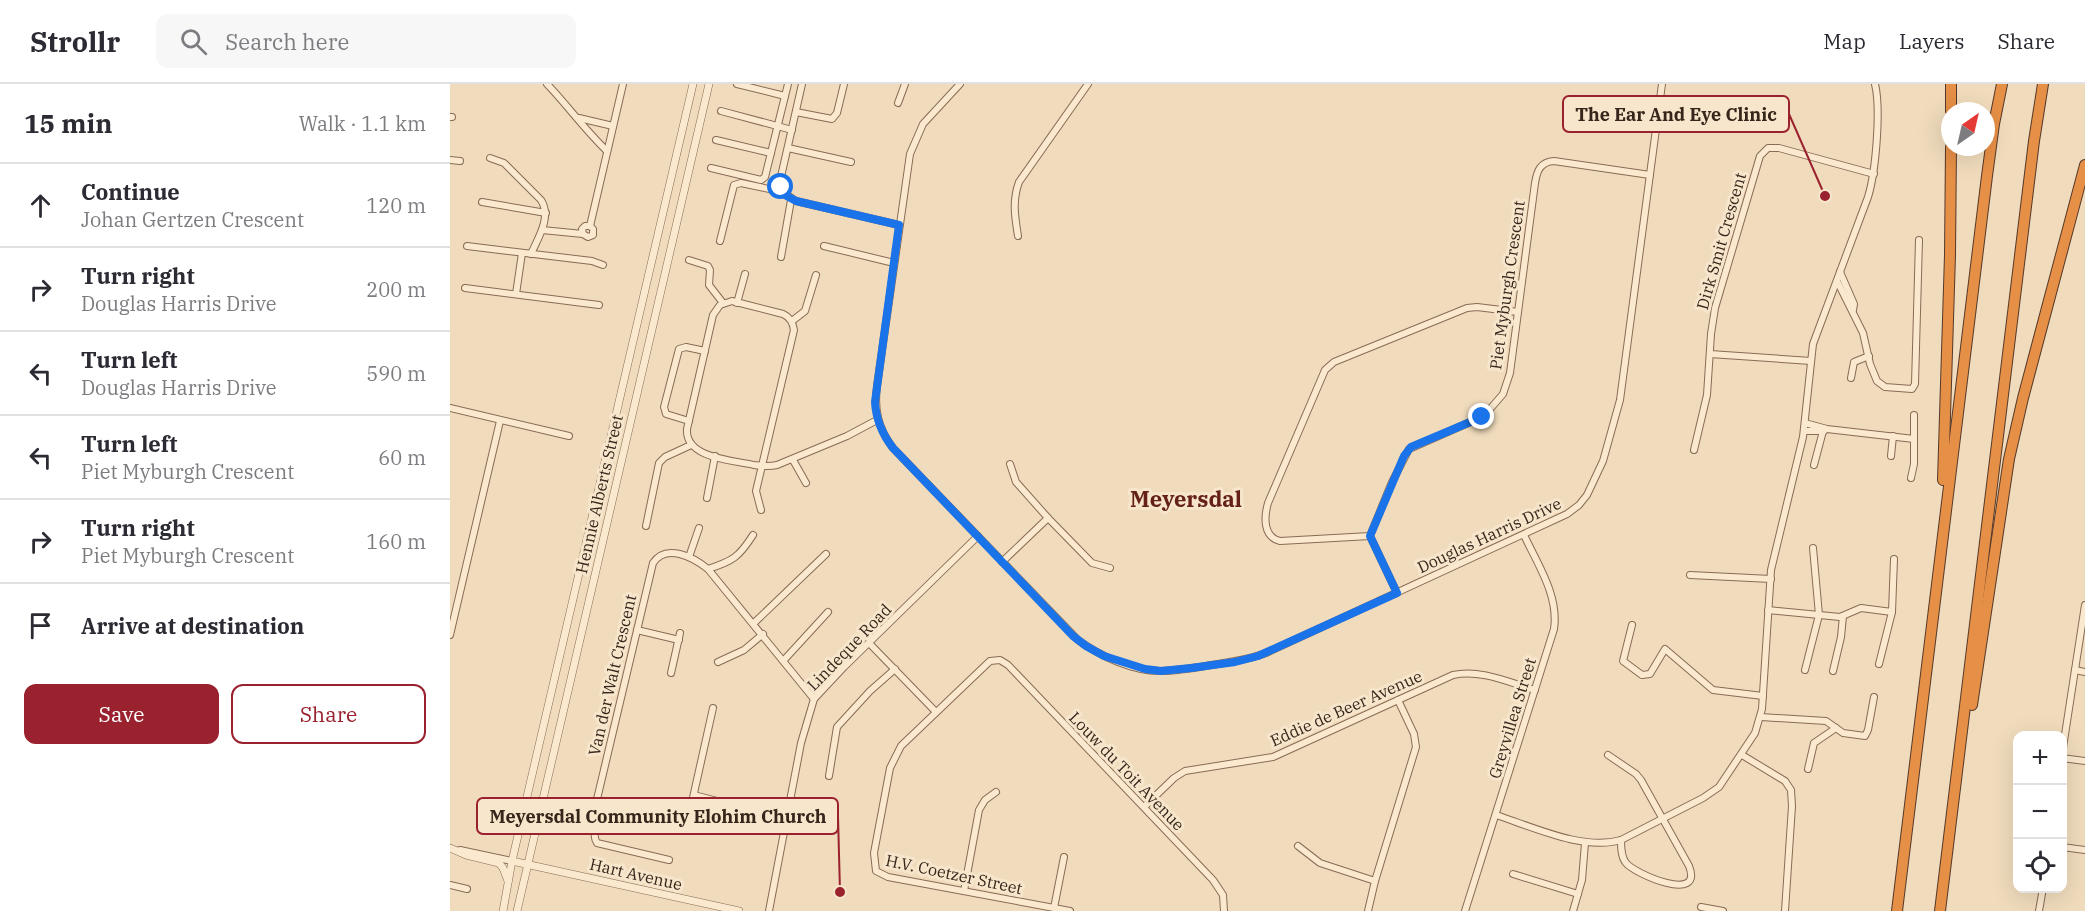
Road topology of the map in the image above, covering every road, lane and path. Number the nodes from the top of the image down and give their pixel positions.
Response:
1 (547, 84) edge
2 (623, 84) edge
3 (693, 84) edge
4 (709, 84) edge
5 (737, 84) edge
6 (788, 84) edge
7 (802, 84) edge
8 (844, 84) edge
9 (905, 84) edge
10 (960, 84) edge
11 (1088, 84) edge
12 (1662, 84) edge
13 (1875, 84) edge
14 (1951, 84) edge
15 (2002, 84) edge
16 (2043, 84) edge
17 (785, 96) junction
18 (1951, 102) edge
19 (898, 103) dead end
20 (721, 111) dead end
21 (796, 112) junction
22 (579, 118) junction
23 (778, 125) junction
24 (613, 126) junction
25 (792, 130) junction
26 (716, 140) dead end
27 (788, 148) junction
28 (607, 151) junction
29 (771, 153) junction
30 (1951, 156) edge
31 (490, 158) dead end
32 (450, 160) edge
33 (460, 161) dead end
34 (851, 162) dead end
35 (2085, 165) edge
36 (711, 168) dead end
37 (1874, 174) junction
38 (1650, 175) junction
39 (783, 192) junction
40 (791, 200) junction
41 (482, 202) dead end
42 (546, 213) junction
43 (899, 225) junction
44 (542, 230) junction
45 (1018, 236) dead end
46 (1919, 240) dead end
47 (720, 241) dead end
48 (467, 246) dead end
49 (824, 246) dead end
50 (522, 253) junction
51 (531, 254) junction
52 (781, 257) dead end
53 (689, 260) dead end
54 (894, 263) junction
55 (603, 265) dead end
56 (1840, 272) junction
57 (745, 274) dead end
58 (816, 275) dead end
59 (1837, 281) junction
60 (465, 288) dead end
61 (516, 294) junction
62 (723, 303) junction
63 (737, 303) junction
64 (599, 305) dead end
65 (1853, 310) junction
66 (1518, 312) junction
67 (792, 321) junction
68 (705, 351) junction
69 (1710, 354) junction
70 (1869, 356) junction
71 (1811, 361) junction
72 (1851, 378) dead end
73 (450, 408) edge
74 (1914, 416) dead end
75 (877, 420) junction
76 (500, 421) junction
77 (688, 421) junction
78 (1805, 423) junction
79 (1825, 430) junction
80 (1804, 431) junction
81 (569, 436) dead end
82 (1893, 436) junction
83 (1914, 439) junction
84 (691, 445) junction
85 (1694, 450) dead end
86 (715, 456) junction
87 (1891, 456) dead end
88 (793, 460) junction
89 (1010, 464) dead end
90 (1814, 465) dead end
91 (763, 466) junction
92 (1911, 478) dead end
93 (806, 483) dead end
94 (706, 498) dead end
95 (761, 510) dead end
96 (1945, 517) junction
97 (1048, 518) junction
98 (646, 526) dead end
99 (699, 528) dead end
100 (753, 535) dead end
101 (1524, 535) junction
102 (978, 536) junction
103 (1370, 536) junction
104 (1813, 548) dead end
105 (826, 554) dead end
106 (689, 557) junction
107 (1894, 559) dead end
108 (1002, 562) junction
109 (708, 568) junction
110 (1110, 568) dead end
111 (1690, 575) dead end
112 (1771, 579) junction
113 (1397, 593) junction
114 (2085, 605) edge
115 (1768, 610) junction
116 (828, 612) dead end
117 (1892, 612) junction
118 (1819, 615) junction
119 (1843, 616) junction
120 (754, 623) junction
121 (1632, 625) dead end
122 (637, 630) junction
123 (680, 633) dead end
124 (763, 634) junction
125 (450, 635) edge
126 (679, 640) junction
127 (869, 643) junction
128 (784, 660) junction
129 (996, 660) joint
130 (718, 662) dead end
131 (1879, 664) dead end
132 (895, 669) junction
133 (1805, 670) dead end
134 (2075, 670) junction
135 (1833, 671) dead end
136 (2085, 672) edge
137 (671, 673) dead end
138 (1535, 690) junction
139 (1762, 696) junction
140 (1874, 697) dead end
141 (814, 699) junction
142 (1398, 700) junction
143 (713, 708) dead end
144 (936, 712) junction
145 (1761, 717) junction
146 (1836, 728) junction
147 (2066, 731) edge
148 (1959, 751) junction
149 (1608, 755) dead end
150 (1742, 755) junction
151 (2067, 757) edge
152 (2085, 761) edge
153 (1808, 769) dead end
154 (829, 776) dead end
155 (996, 792) dead end
156 (693, 795) junction
157 (1144, 807) junction
158 (603, 815) junction
159 (1496, 815) junction
160 (1662, 818) junction
161 (787, 819) junction
162 (1621, 840) junction
163 (1584, 843) junction
164 (1298, 846) dead end
165 (450, 848) edge
166 (2067, 848) edge
167 (2085, 850) edge
168 (1064, 857) dead end
169 (669, 860) dead end
170 (512, 861) junction
171 (528, 864) junction
172 (1513, 874) dead end
173 (1375, 881) junction
174 (508, 883) junction
175 (450, 885) edge
176 (467, 889) dead end
177 (964, 891) junction
178 (2042, 893) edge
179 (1578, 894) junction
180 (1701, 907) dead end
181 (1054, 908) junction
182 (502, 911) edge
183 (517, 911) edge
184 (739, 911) edge
185 (769, 911) edge
186 (1070, 911) edge
187 (1224, 911) edge
188 (1368, 911) edge
189 (1465, 911) edge
190 (1573, 911) edge
191 (1723, 911) edge
192 (1785, 911) edge
193 (1897, 911) edge
194 (1940, 911) edge
195 (2039, 911) edge

1 - 22 street
2 - 24 street
3 - 170 street, Hennie Alberts Street
4 - 171 street, Hennie Alberts Street
5 - 17 street
6 - 17 street
7 - 21 street
8 - 21 street
9 - 19 street
10 - 43 street, Douglas Harris Drive
11 - 45 street
12 - 38 street, Douglas Harris Drive
13 - 37 street
14 - 18 highway
15 - 96 highway
16 - 148 highway
17 - 23 street
20 - 23 street
21 - 25 street
22 - 24 street
22 - 28 street
23 - 25 street
23 - 29 street
24 - 28 street
25 - 27 street
26 - 29 street
27 - 34 street
27 - 39 street
28 - 44 street
29 - 36 street
30 - 96 highway
31 - 42 street
32 - 33 street
35 - 148 highway
37 - 56 street
37 - 69 street, Dirk Smit Crescent
38 - 66 street, Piet Myburgh Crescent
38 - 101 street, Douglas Harris Drive
39 - 40 street
39 - 47 street
40 - 43 street
40 - 52 street
41 - 42 street
42 - 44 street
43 - 54 street, Douglas Harris Drive
44 - 51 street
46 - 70 street
48 - 50 street
49 - 54 street
50 - 51 street
50 - 61 street
51 - 55 street
53 - 62 street
54 - 75 street, Douglas Harris Drive
56 - 59 street
56 - 65 street
57 - 63 street
58 - 67 street
59 - 65 street
59 - 71 street
60 - 61 street
61 - 64 street
62 - 63 street
62 - 68 street
63 - 67 street
65 - 70 street
66 - 103 street, Piet Myburgh Crescent
66 - 103 street
67 - 91 street
68 - 77 street
68 - 77 street
69 - 71 street
69 - 85 street
70 - 72 street
71 - 78 street
73 - 76 street
74 - 83 street
75 - 88 street
75 - 102 street, Douglas Harris Drive
76 - 81 street
76 - 125 street
77 - 84 street
78 - 79 street
78 - 80 street
79 - 80 street
79 - 82 street
79 - 90 street
80 - 112 street
82 - 83 street
82 - 87 street
83 - 92 street
84 - 86 street
84 - 98 street
86 - 91 street
86 - 94 street
88 - 91 street
88 - 93 street
89 - 97 street
91 - 95 street
96 - 193 highway
97 - 108 street
97 - 110 street
99 - 106 street
100 - 109 street
101 - 113 street, Douglas Harris Drive
101 - 138 street, Greyvillea Street
102 - 108 street, Douglas Harris Drive
102 - 127 street, Lindeque Road
103 - 113 street
104 - 118 street
105 - 120 street
106 - 109 street, Van der Walt Crescent
106 - 122 street, Van der Walt Crescent
107 - 117 street
108 - 113 street, Douglas Harris Drive
109 - 120 street, Van der Walt Crescent
111 - 112 street
112 - 115 street
114 - 134 street
115 - 118 street
115 - 139 street
116 - 128 street
117 - 119 street
117 - 131 street
118 - 119 street
118 - 133 street
119 - 135 street
120 - 124 street, Van der Walt Crescent
121 - 139 street
122 - 126 street
122 - 158 street, Van der Walt Crescent
123 - 126 street
124 - 128 street, Van der Walt Crescent
124 - 130 street
126 - 137 street
127 - 132 street
127 - 141 street, Lindeque Road
128 - 141 street, Van der Walt Crescent
129 - 144 street, H.V. Coetzer Street
129 - 157 street, Louw du Toit Avenue
132 - 144 street
132 - 154 street
134 - 136 street
134 - 147 street
138 - 142 street, Eddie de Beer Avenue
138 - 159 street, Greyvillea Street
139 - 145 street
140 - 146 street
141 - 161 street, Lindeque Road
142 - 157 street, Eddie de Beer Avenue
142 - 173 street
143 - 156 street
144 - 177 street, H.V. Coetzer Street
145 - 146 street
145 - 150 street
146 - 153 street
148 - 194 highway
149 - 160 street
150 - 160 street
150 - 192 street
151 - 152 street
155 - 177 street
156 - 158 street
156 - 161 street
157 - 187 street, Louw du Toit Avenue
158 - 169 street, Van der Walt Crescent
159 - 163 street
159 - 189 street, Greyvillea Street
160 - 162 street
160 - 162 street
161 - 185 street, Lindeque Road
162 - 163 street
163 - 179 street
164 - 173 street
165 - 170 street
165 - 174 street
166 - 167 street
168 - 181 street
170 - 171 street, Hart Avenue
170 - 174 street, Hennie Alberts Street
171 - 183 street, Hennie Alberts Street
171 - 184 street, Hart Avenue
172 - 179 street
173 - 188 street
174 - 182 street, Hennie Alberts Street
175 - 176 street
177 - 181 street, H.V. Coetzer Street
178 - 195 street
179 - 190 street
180 - 191 street
181 - 186 street, H.V. Coetzer Street

